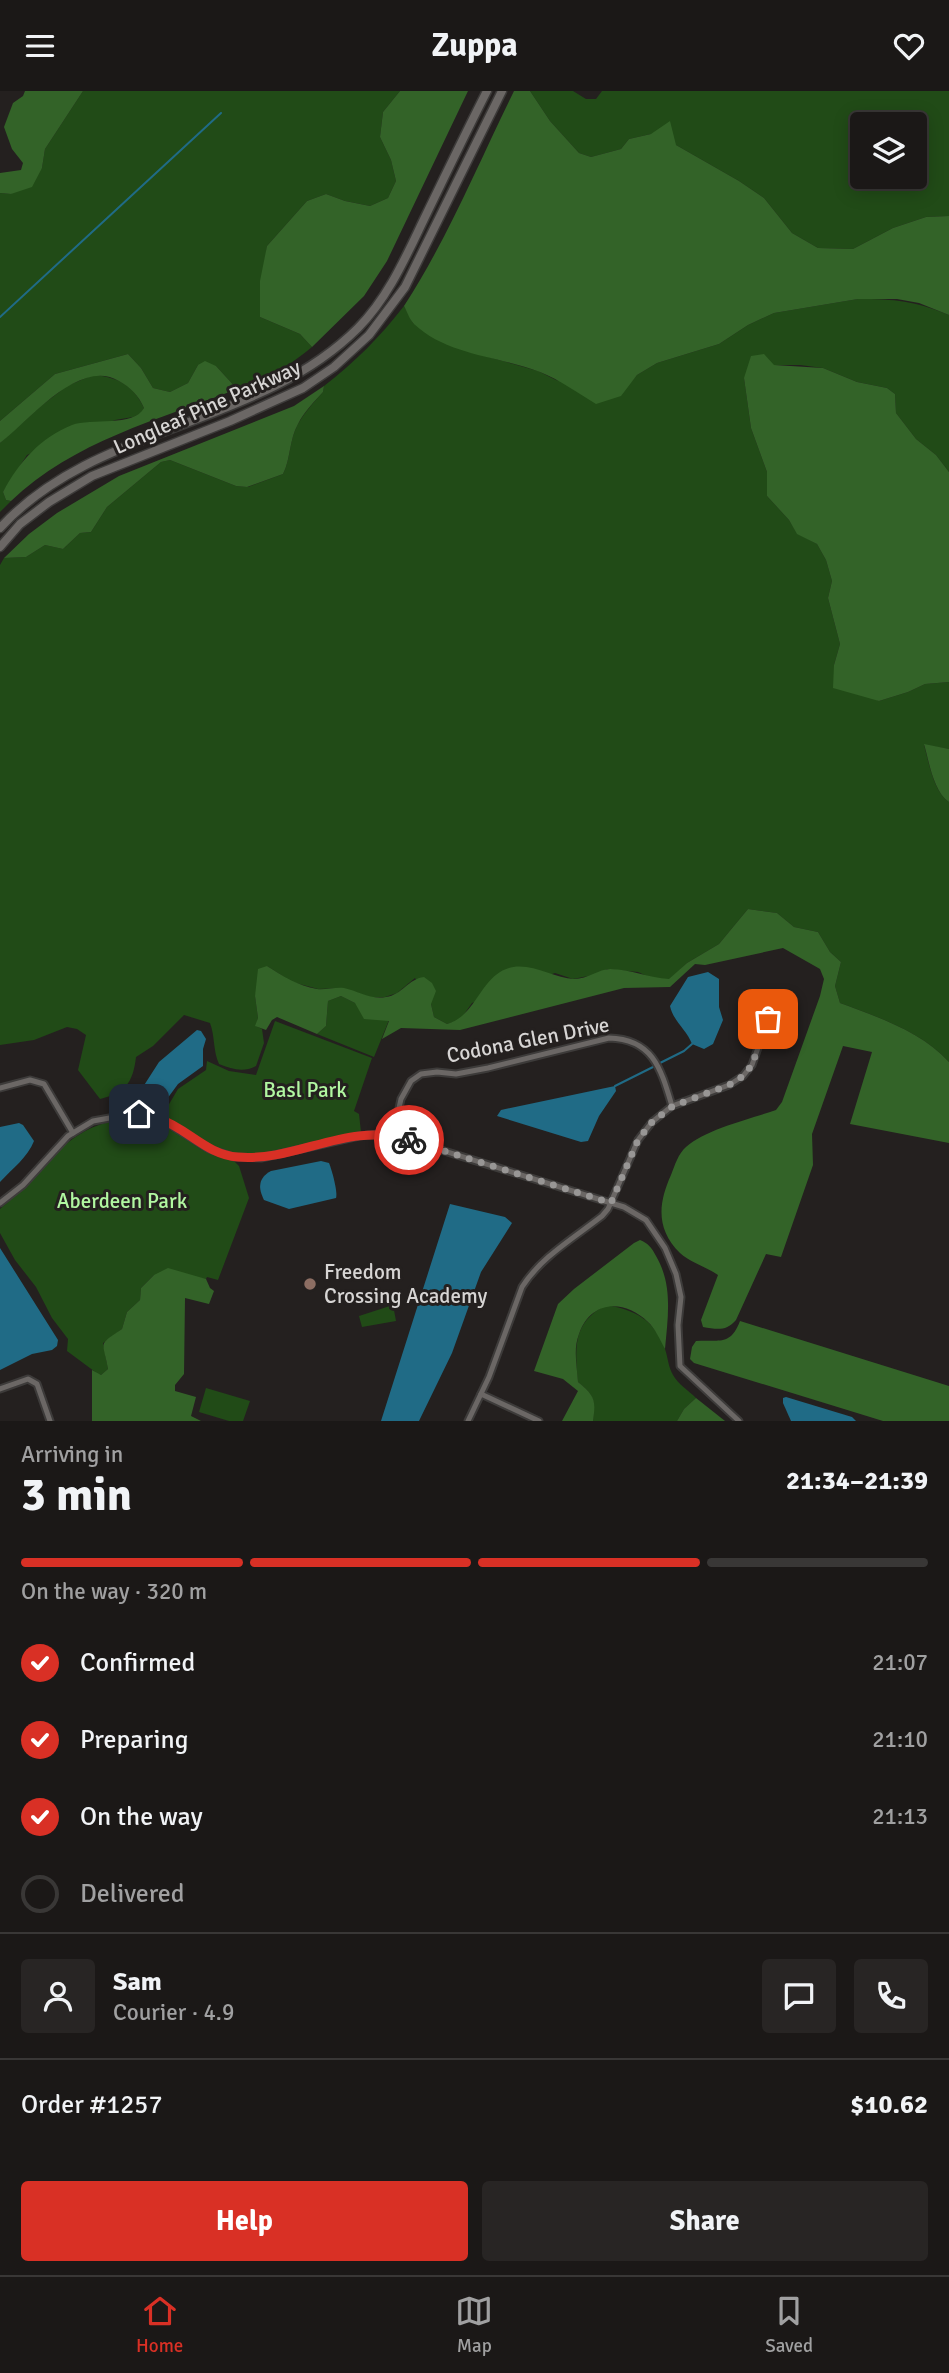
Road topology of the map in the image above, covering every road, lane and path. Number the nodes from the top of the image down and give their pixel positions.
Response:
1 (487, 91) edge
2 (502, 91) edge
3 (28, 501) junction
4 (37, 511) junction
5 (0, 528) edge
6 (0, 547) edge
7 (768, 1019) dead end
8 (0, 1088) edge
9 (673, 1106) junction
10 (73, 1133) junction
11 (393, 1135) junction
12 (0, 1203) edge
13 (611, 1203) junction
14 (0, 1389) edge
15 (481, 1394) junction
16 (50, 1421) edge
17 (468, 1421) edge
18 (539, 1421) edge
19 (739, 1421) edge

1 - 3 main road, Longleaf Pine Parkway
2 - 4 main road, Longleaf Pine Parkway
3 - 4 main road
3 - 5 main road, Longleaf Pine Parkway
4 - 6 main road, Longleaf Pine Parkway
7 - 9 street
8 - 10 street
9 - 11 street, Codona Glen Drive
9 - 13 street
10 - 11 street
10 - 12 street
11 - 13 street
13 - 15 street
13 - 19 street
14 - 16 street
15 - 17 street
15 - 18 street

